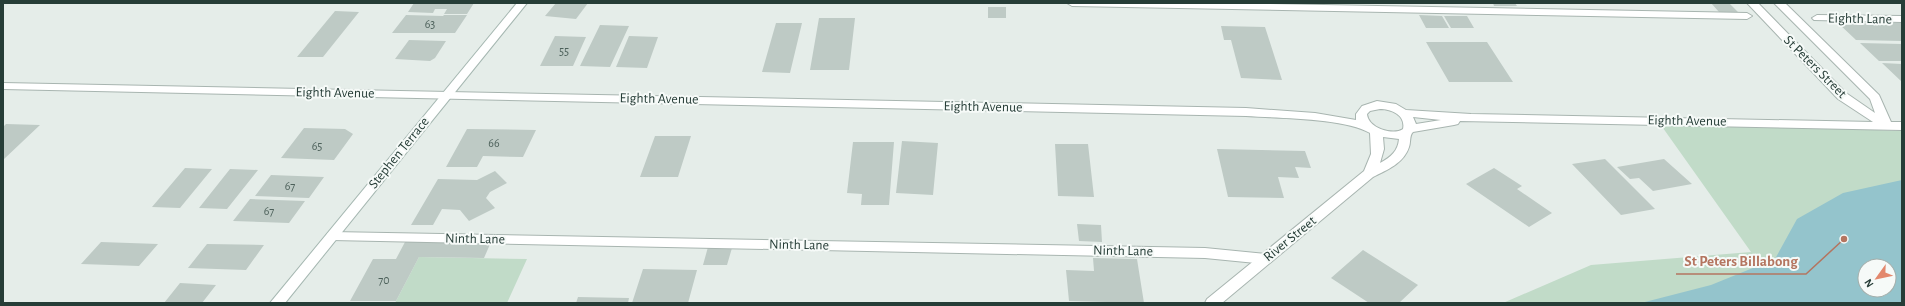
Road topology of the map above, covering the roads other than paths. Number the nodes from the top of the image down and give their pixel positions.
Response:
1 (522, 3) edge
2 (1072, 3) edge
3 (1752, 3) edge
4 (1779, 3) edge
5 (1747, 16) dead end
6 (1817, 18) dead end
7 (1902, 19) edge
8 (3, 86) edge
9 (447, 95) junction
10 (1362, 113) junction
11 (1403, 113) junction
12 (1315, 117) junction
13 (1471, 118) junction
14 (1886, 126) junction
15 (1902, 126) edge
16 (1371, 129) junction
17 (1407, 131) junction
18 (1369, 174) junction
19 (332, 236) junction
20 (1266, 259) junction
21 (277, 303) edge
22 (1212, 303) edge

1 - 9 street, Stephen Terrace
2 - 5 lane
3 - 14 street, St Peters Street
4 - 14 street, St Peters Street
6 - 7 lane, Eighth Lane
8 - 9 street, Eighth Avenue
9 - 12 street, Eighth Avenue
9 - 19 street, Stephen Terrace
10 - 11 street, Eighth Avenue
10 - 12 street, Eighth Avenue
10 - 16 street, River Street
11 - 13 street, Eighth Avenue
11 - 17 street
12 - 16 street, Eighth Avenue
13 - 14 street, Eighth Avenue
13 - 17 street, Eighth Avenue
14 - 15 street, Eighth Avenue
16 - 17 street, Eighth Avenue
16 - 18 street, River Street
17 - 18 street, River Street
18 - 20 street, River Street
19 - 20 lane, Ninth Lane
19 - 21 street, Stephen Terrace
20 - 22 street, River Street

